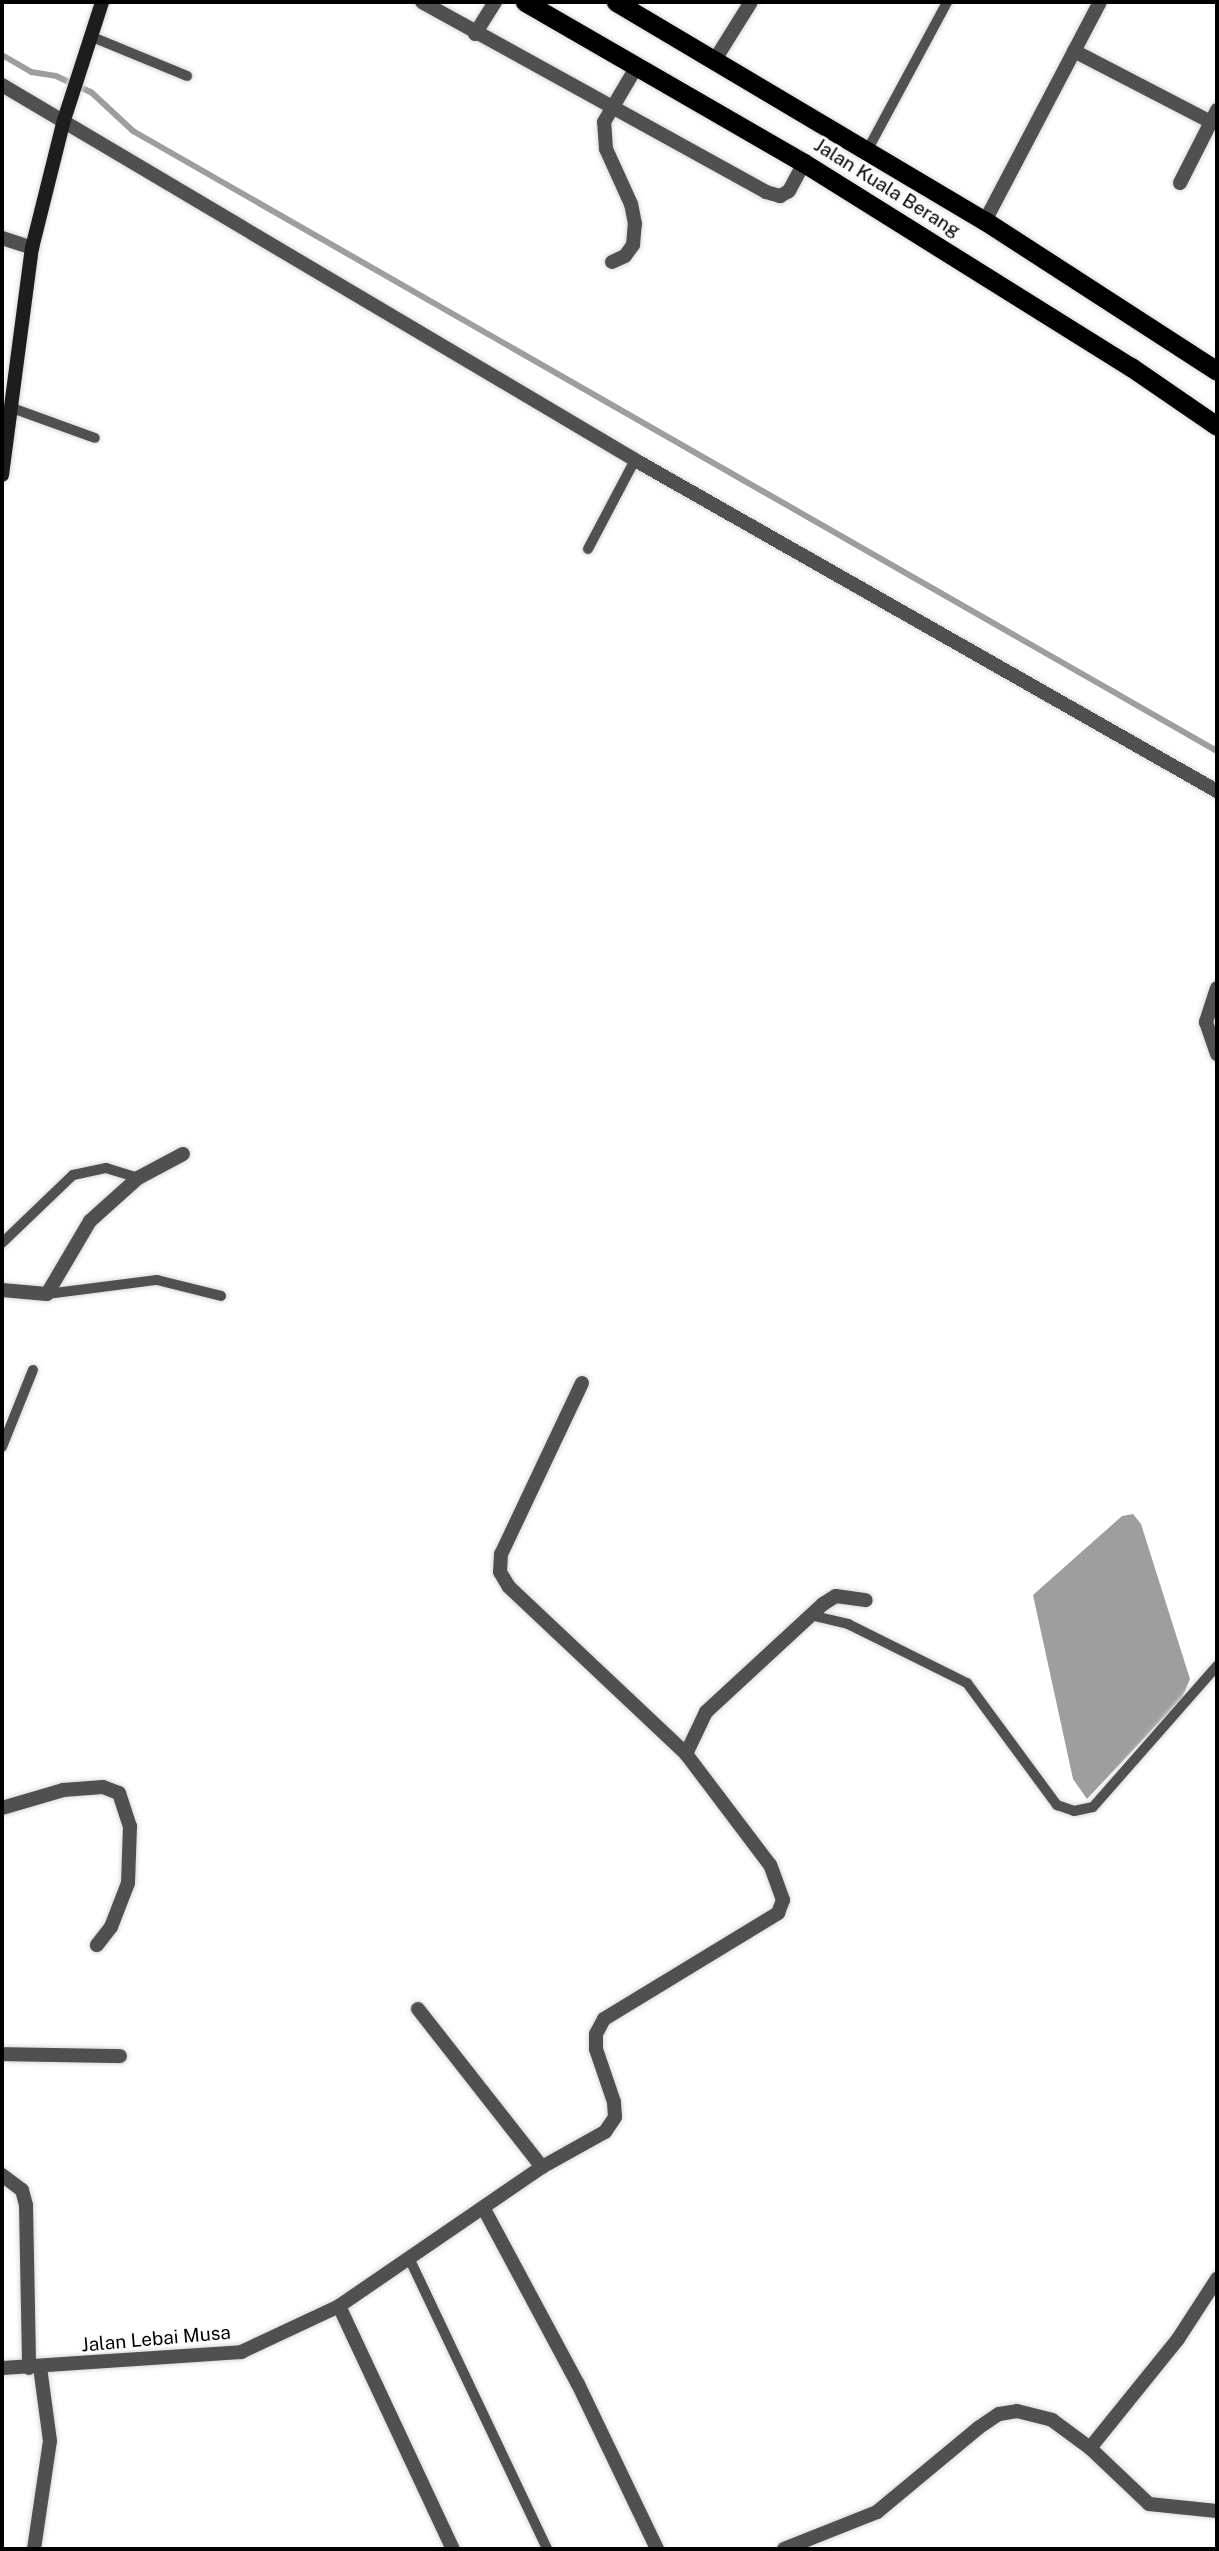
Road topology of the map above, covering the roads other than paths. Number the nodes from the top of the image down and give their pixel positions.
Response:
1 (102, 2) edge
2 (422, 2) edge
3 (495, 2) edge
4 (525, 2) edge
5 (616, 2) edge
6 (751, 2) edge
7 (947, 2) edge
8 (1100, 2) edge
9 (475, 34) junction
10 (90, 36) junction
11 (1074, 51) junction
12 (716, 58) junction
13 (637, 66) junction
14 (187, 76) dead end
15 (2, 85) edge
16 (613, 106) junction
17 (65, 116) junction
18 (1214, 116) edge
19 (868, 149) junction
20 (804, 163) junction
21 (1180, 183) dead end
22 (985, 221) junction
23 (2, 238) edge
24 (32, 248) junction
25 (612, 262) dead end
26 (1217, 371) edge
27 (12, 408) junction
28 (1217, 426) edge
29 (95, 438) dead end
30 (635, 460) junction
31 (2, 475) edge
32 (588, 549) dead end
33 (1217, 791) edge
34 (1217, 988) edge
35 (1217, 1054) edge
36 (183, 1154) dead end
37 (138, 1178) junction
38 (2, 1243) edge
39 (2, 1290) edge
40 (47, 1294) junction
41 (221, 1296) dead end
42 (33, 1370) dead end
43 (582, 1383) dead end
44 (2, 1447) edge
45 (866, 1600) dead end
46 (810, 1615) junction
47 (1217, 1666) edge
48 (686, 1754) junction
49 (2, 1808) edge
50 (97, 1945) dead end
51 (418, 2009) dead end
52 (2, 2054) edge
53 (120, 2056) dead end
54 (542, 2168) junction
55 (2, 2175) edge
56 (484, 2209) junction
57 (410, 2260) junction
58 (1217, 2278) edge
59 (339, 2306) junction
60 (35, 2367) junction
61 (2, 2368) edge
62 (1090, 2448) junction
63 (1217, 2511) edge
64 (34, 2549) edge
65 (453, 2549) edge
66 (547, 2549) edge
67 (657, 2549) edge
68 (784, 2549) edge

1 - 10 main road
2 - 9 street
3 - 9 street
4 - 13 highway, Jalan Kuala Berang
5 - 12 highway, Jalan Kuala Berang
6 - 12 street
7 - 19 lane
8 - 11 street
9 - 16 street
10 - 14 lane
10 - 17 main road
11 - 18 street
11 - 22 street
12 - 19 highway, Jalan Kuala Berang
13 - 16 street
13 - 20 highway, Jalan Kuala Berang
15 - 17 street
16 - 20 street
16 - 25 street
17 - 24 main road
17 - 30 street
18 - 21 street
19 - 22 highway, Jalan Kuala Berang
20 - 28 highway, Jalan Kuala Berang
22 - 26 highway, Jalan Kuala Berang
23 - 24 street
24 - 27 main road
27 - 29 lane
27 - 31 main road
30 - 32 lane
30 - 33 street
34 - 35 street
36 - 37 street
37 - 38 lane
37 - 40 street
39 - 40 street
40 - 41 lane
42 - 44 lane
43 - 48 street, Jalan Lebai Musa
45 - 46 street
46 - 47 lane
46 - 48 street
48 - 54 street, Jalan Lebai Musa
49 - 50 street
51 - 54 street
52 - 53 street
54 - 56 street, Jalan Lebai Musa
55 - 60 street
56 - 57 street, Jalan Lebai Musa
56 - 67 street
57 - 59 street, Jalan Lebai Musa
57 - 66 lane
58 - 62 street
59 - 60 street, Jalan Lebai Musa
59 - 65 street
60 - 61 street, Jalan Lebai Musa
60 - 64 street
62 - 63 street
62 - 68 street

